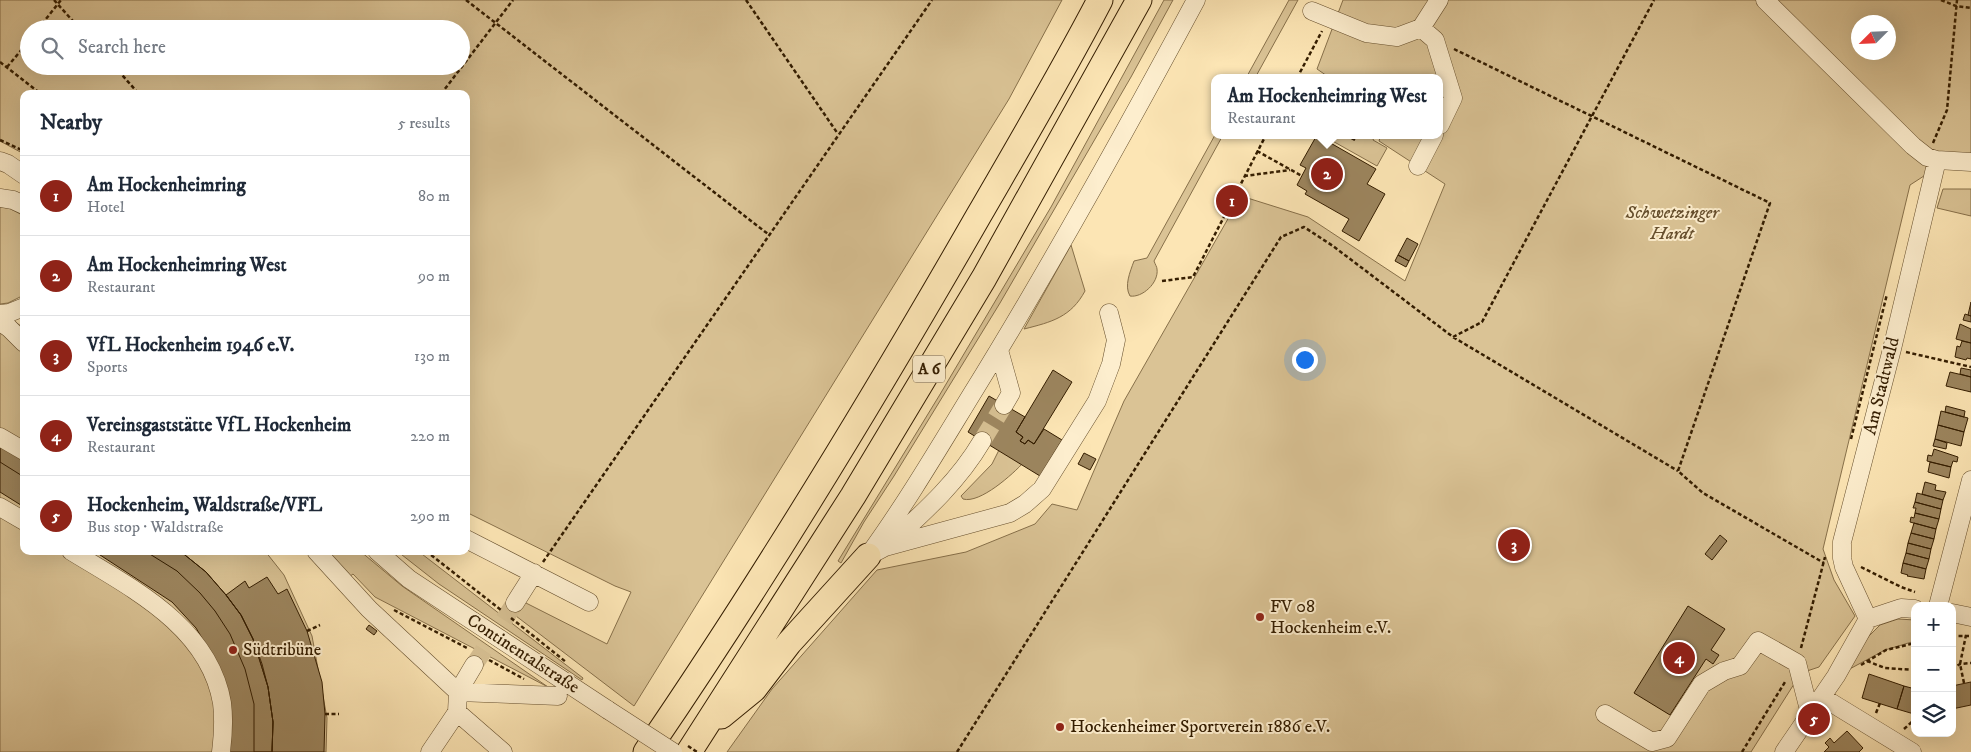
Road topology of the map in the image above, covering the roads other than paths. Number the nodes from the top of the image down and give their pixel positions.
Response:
1 (1100, 0) edge
2 (1139, 0) edge
3 (1196, 0) edge
4 (1439, 0) edge
5 (1765, 0) edge
6 (1312, 11) dead end
7 (1421, 28) junction
8 (1443, 119) edge
9 (1432, 139) edge
10 (1932, 159) junction
11 (0, 161) edge
12 (1971, 162) edge
13 (1418, 166) dead end
14 (20, 172) edge
15 (0, 198) edge
16 (20, 203) edge
17 (20, 309) edge
18 (1109, 313) dead end
19 (0, 314) edge
20 (0, 322) edge
21 (20, 339) edge
22 (999, 350) junction
23 (1004, 405) tunnel mouth
24 (0, 437) edge
25 (982, 441) tunnel mouth
26 (20, 449) edge
27 (1971, 480) edge
28 (0, 506) edge
29 (20, 519) edge
30 (470, 541) edge
31 (876, 551) junction
32 (77, 555) edge
33 (320, 555) edge
34 (382, 555) edge
35 (534, 574) junction
36 (589, 602) dead end
37 (1938, 602) edge
38 (515, 603) tunnel mouth
39 (1911, 608) edge
40 (1956, 614) edge
41 (1971, 617) edge
42 (1868, 619) junction
43 (474, 665) tunnel mouth
44 (458, 692) junction
45 (558, 696) dead end
46 (1822, 696) junction
47 (457, 712) junction
48 (1605, 714) dead end
49 (1810, 714) junction
50 (704, 730) junction
51 (221, 752) edge
52 (430, 752) edge
53 (503, 752) edge
54 (646, 752) edge
55 (673, 752) edge
56 (689, 752) edge
57 (1784, 752) edge
58 (1912, 752) edge

1 - 54 highway, A 6
2 - 50 highway, A 6
3 - 22 street
4 - 7 street
5 - 10 street
6 - 7 street
7 - 8 street
9 - 13 street
10 - 12 street
10 - 42 street, Am Stadtwald
11 - 14 street
15 - 16 street
17 - 19 street
18 - 31 street
20 - 21 street
22 - 23 street
22 - 31 street
24 - 26 street
25 - 31 street
27 - 37 street
28 - 29 street
30 - 35 street
31 - 50 highway
32 - 51 street
33 - 44 street
34 - 55 street, Continentalstraße, bridge
35 - 36 street
35 - 38 street
39 - 42 street
40 - 41 street
42 - 46 street
43 - 44 street
44 - 45 street
44 - 47 street
46 - 49 street
46 - 58 street
47 - 52 street
47 - 53 street
48 - 49 street
49 - 57 street
50 - 56 highway, A 6

